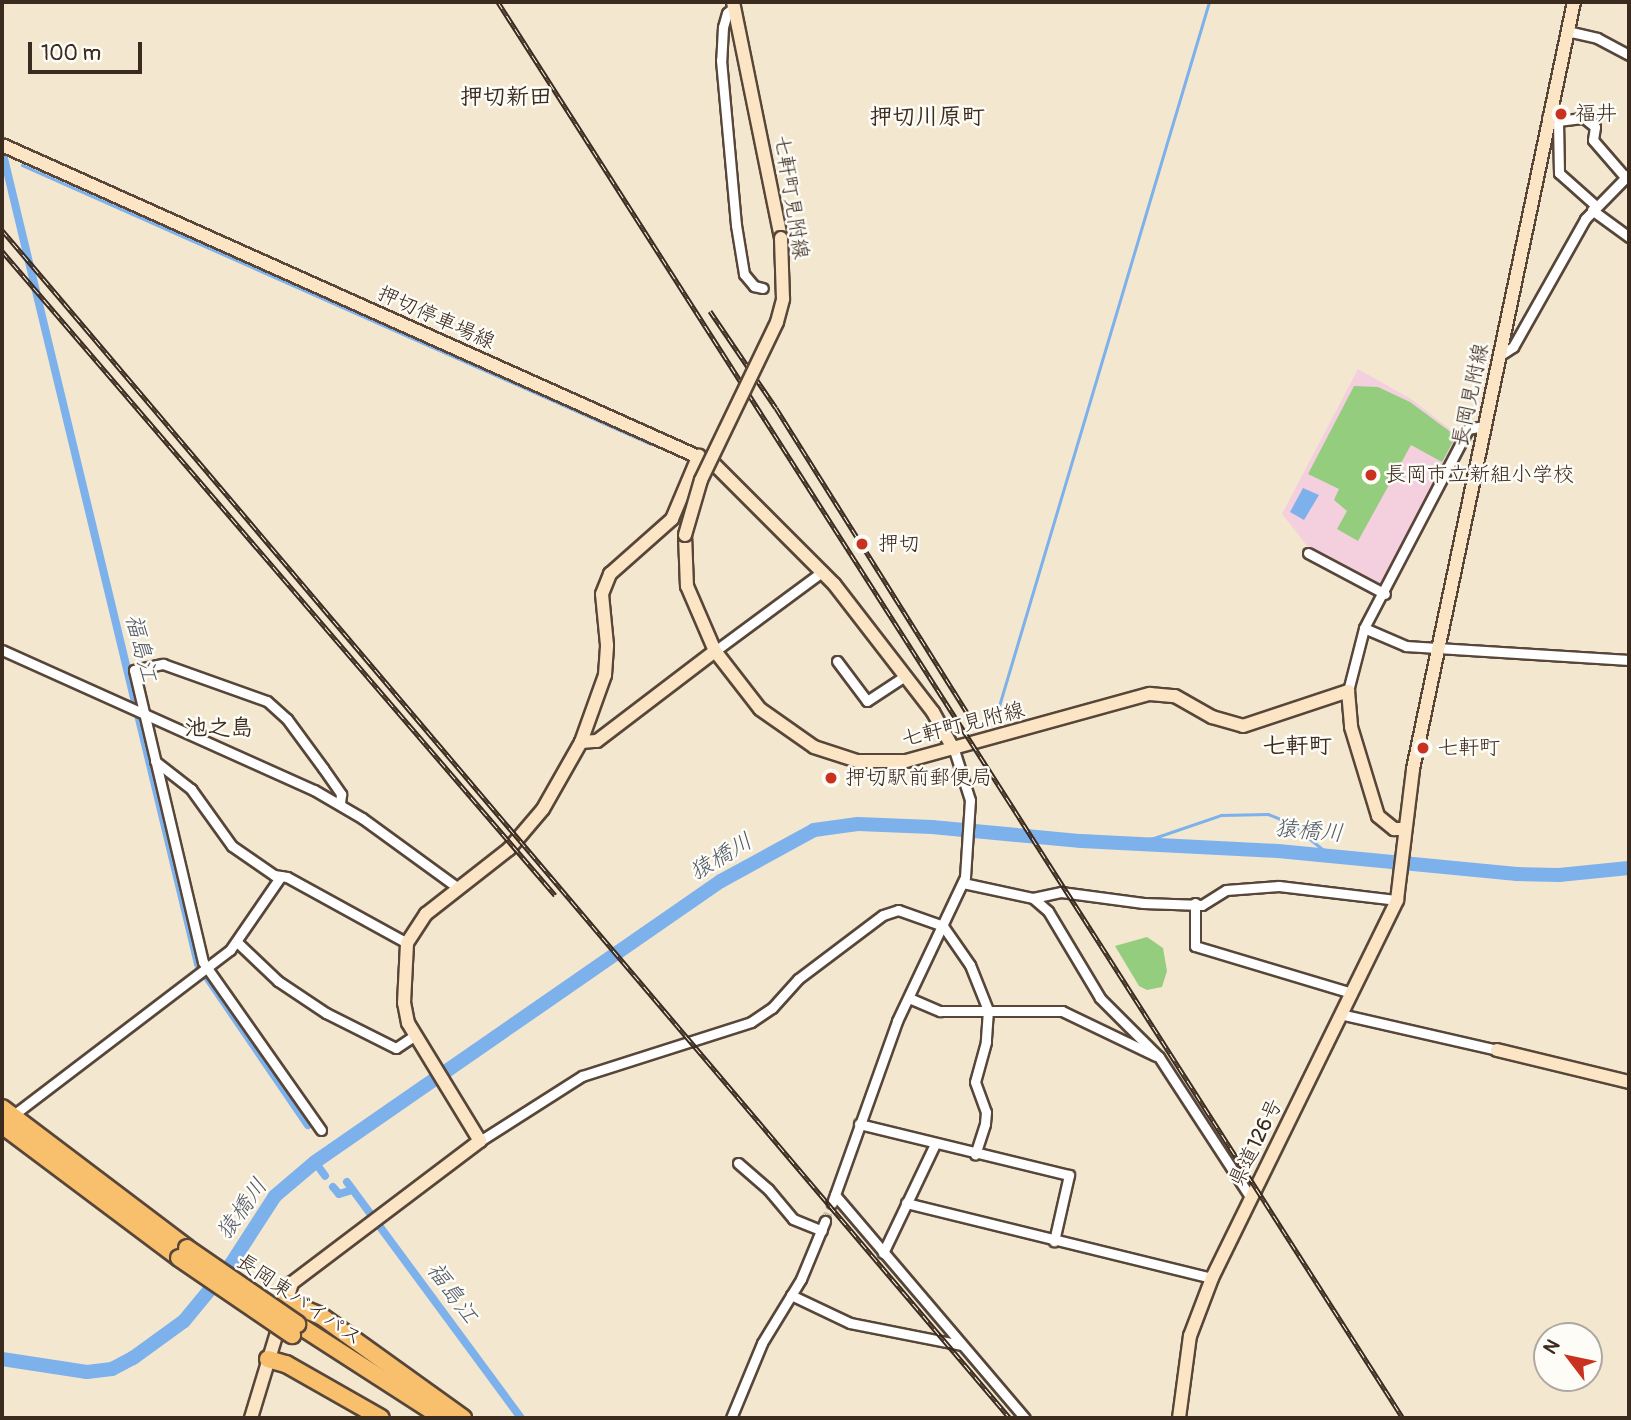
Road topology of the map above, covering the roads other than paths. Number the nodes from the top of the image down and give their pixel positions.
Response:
1 (1574, 2) edge
2 (734, 5) edge
3 (1567, 31) junction
4 (1629, 55) edge
5 (1553, 120) junction
6 (2, 145) edge
7 (1627, 175) edge
8 (1594, 208) junction
9 (1629, 237) edge
10 (763, 288) dead end
11 (1499, 356) junction
12 (1484, 426) junction
13 (699, 455) junction
14 (1308, 553) dead end
15 (823, 571) junction
16 (1385, 594) junction
17 (1364, 628) junction
18 (1438, 648) junction
19 (2, 650) edge
20 (715, 651) junction
21 (1629, 660) edge
22 (837, 661) dead end
23 (905, 676) junction
24 (1348, 691) junction
25 (144, 714) junction
26 (581, 742) junction
27 (954, 750) junction
28 (155, 761) junction
29 (340, 804) junction
30 (1405, 833) junction
31 (281, 876) junction
32 (963, 883) junction
33 (457, 887) junction
34 (1033, 898) junction
35 (1398, 898) junction
36 (1195, 904) junction
37 (943, 926) junction
38 (237, 942) junction
39 (407, 943) junction
40 (206, 968) junction
41 (1352, 993) junction
42 (909, 998) junction
43 (988, 1010) junction
44 (1340, 1014) junction
45 (414, 1036) junction
46 (1497, 1050) joint
47 (1159, 1057) junction
48 (1629, 1082) edge
49 (4, 1118) edge
50 (859, 1124) junction
51 (321, 1130) dead end
52 (480, 1141) junction
53 (934, 1144) junction
54 (975, 1154) junction
55 (738, 1163) dead end
56 (1251, 1198) junction
57 (906, 1203) junction
58 (1054, 1241) junction
59 (883, 1253) junction
60 (1212, 1278) junction
61 (791, 1295) junction
62 (285, 1301) junction
63 (294, 1330) junction
64 (961, 1345) junction
65 (268, 1359) junction
66 (251, 1418) edge
67 (381, 1418) edge
68 (422, 1418) edge
69 (443, 1418) edge
70 (463, 1418) edge
71 (731, 1418) edge
72 (1025, 1418) edge
73 (1179, 1418) edge

1 - 3 main road, 長岡見附線
2 - 10 street
2 - 20 main road, 七軒町見附線, bridge
3 - 4 street
3 - 5 main road, 長岡見附線
5 - 7 street
5 - 8 street
5 - 11 main road, 長岡見附線
6 - 13 main road, 押切停車場線
7 - 8 street
8 - 9 street
8 - 11 street
11 - 12 main road, 長岡見附線
12 - 16 street
12 - 18 main road, 長岡見附線
13 - 15 main road, 押切停車場線
13 - 26 main road
14 - 16 street
15 - 20 street
15 - 23 main road, 押切停車場線
16 - 17 street
17 - 18 street
17 - 24 street
18 - 21 street
18 - 30 main road, 長岡見附線
19 - 25 street
20 - 26 main road
20 - 27 main road, 七軒町見附線
22 - 23 street
23 - 27 main road, 押切停車場線
24 - 27 main road, 七軒町見附線
24 - 30 main road
25 - 28 street
25 - 29 street
25 - 29 street
26 - 33 main road
27 - 32 street
28 - 31 street
28 - 40 street
29 - 33 street
30 - 35 main road, 長岡見附線
31 - 38 street
31 - 39 street
32 - 34 street
32 - 37 street
33 - 39 main road
34 - 36 street
34 - 47 street
35 - 36 street
35 - 41 main road, 県道126号
36 - 41 street
37 - 42 street
37 - 43 street
37 - 52 street
38 - 40 street
38 - 45 street
39 - 45 main road
40 - 49 street
40 - 51 street
41 - 44 main road, 県道126号
42 - 43 street
42 - 50 street
43 - 47 street
43 - 54 street
44 - 46 street
44 - 56 main road, 県道126号
45 - 52 main road
46 - 48 main road
47 - 56 street
49 - 63 highway, 長岡東バイパス, bridge
50 - 53 street
50 - 59 street
52 - 62 main road
53 - 54 street
53 - 57 street
54 - 58 street
55 - 61 street
56 - 60 main road, 県道126号
57 - 58 street
57 - 59 street
58 - 60 street
59 - 64 street
60 - 73 main road, 県道126号
61 - 64 street
61 - 71 street
62 - 65 main road
62 - 70 highway
63 - 68 highway, 長岡東バイパス
63 - 69 highway, 長岡東バイパス
64 - 72 street
65 - 66 main road
65 - 67 highway

